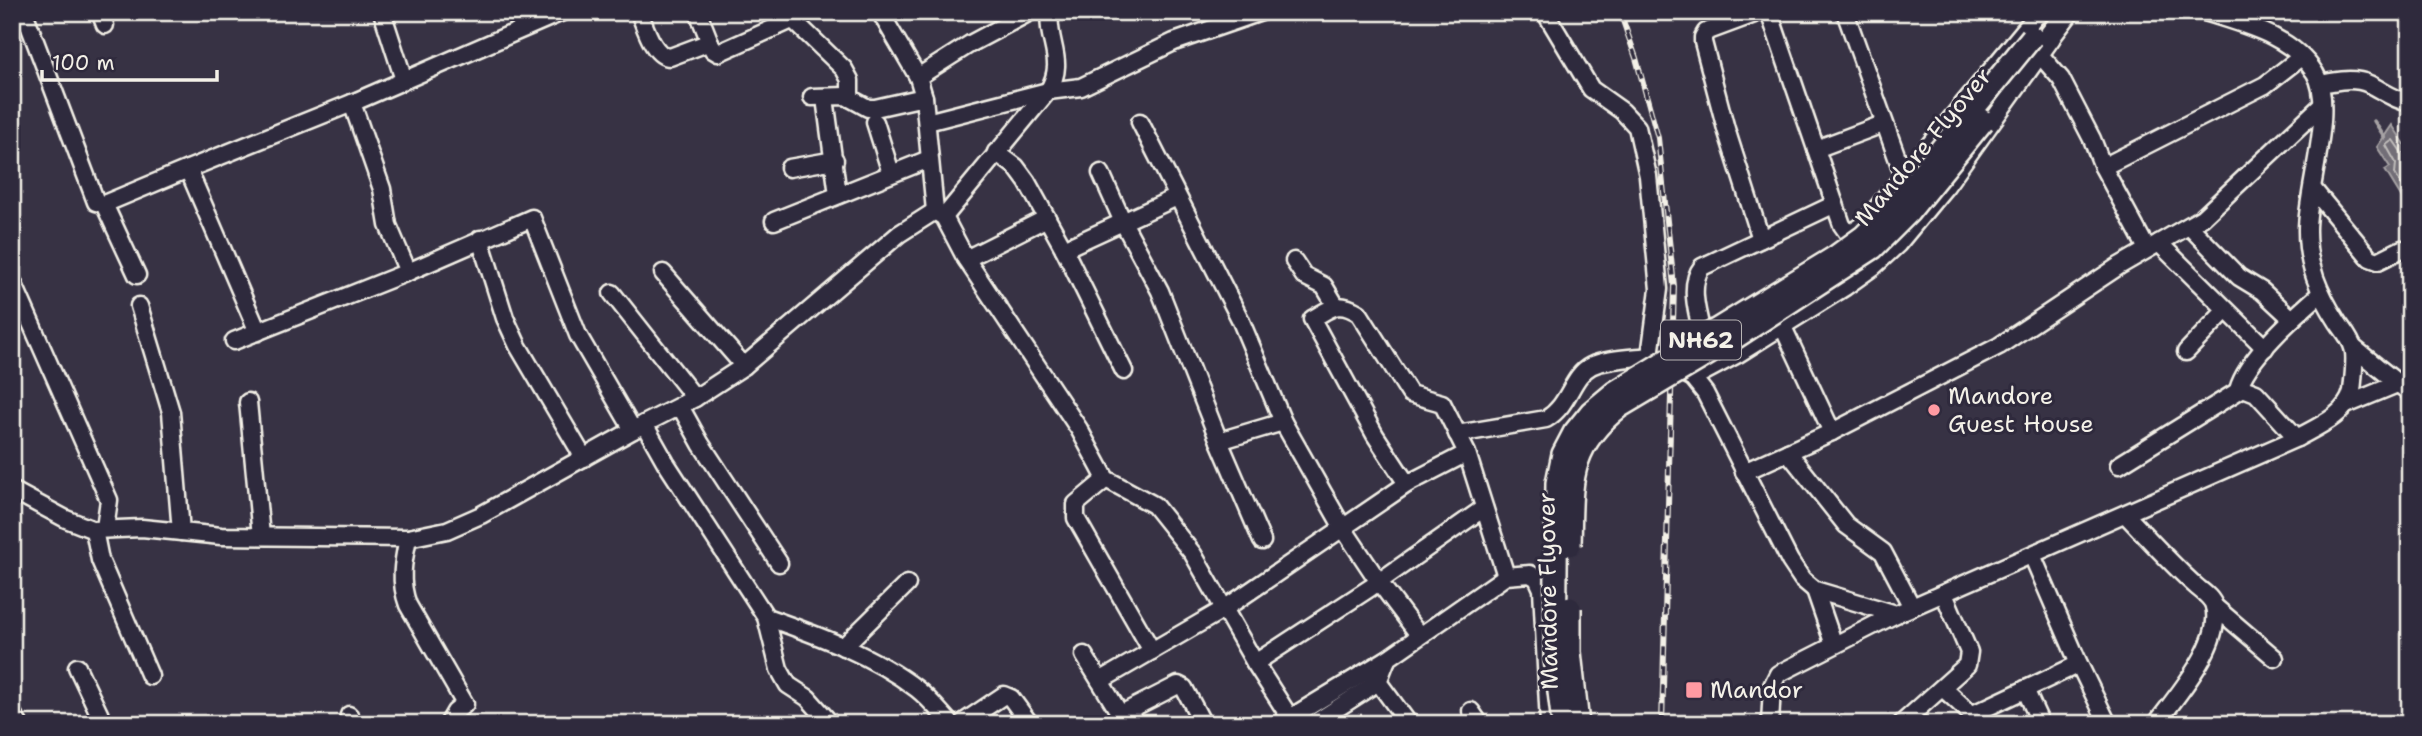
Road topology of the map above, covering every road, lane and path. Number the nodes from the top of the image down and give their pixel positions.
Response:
1 (24, 12) edge
2 (382, 12) edge
3 (562, 12) edge
4 (639, 12) edge
5 (698, 12) edge
6 (880, 12) edge
7 (1050, 12) edge
8 (1261, 12) edge
9 (1545, 12) edge
10 (1760, 12) edge
11 (1769, 12) edge
12 (1845, 12) edge
13 (2042, 12) edge
14 (2052, 12) edge
15 (2068, 12) edge
16 (2206, 12) edge
17 (1026, 13) edge
18 (789, 16) edge
19 (710, 42) junction
20 (2039, 46) junction
21 (2301, 57) junction
22 (918, 77) junction
23 (404, 80) junction
24 (2320, 84) junction
25 (1054, 91) junction
26 (925, 97) junction
27 (850, 98) junction
28 (352, 103) junction
29 (2410, 103) edge
30 (2322, 105) junction
31 (875, 122) dead end
32 (927, 122) junction
33 (1140, 122) dead end
34 (1883, 124) junction
35 (1816, 149) junction
36 (929, 159) junction
37 (1005, 159) junction
38 (835, 160) junction
39 (2103, 167) junction
40 (789, 168) dead end
41 (188, 169) junction
42 (891, 173) junction
43 (1101, 173) dead end
44 (1904, 177) junction
45 (2313, 189) junction
46 (838, 195) junction
47 (1177, 197) junction
48 (104, 204) junction
49 (1835, 204) junction
50 (942, 217) junction
51 (1047, 218) junction
52 (774, 222) dead end
53 (1123, 222) junction
54 (2189, 226) junction
55 (480, 239) junction
56 (1761, 239) junction
57 (2153, 246) junction
58 (1064, 249) junction
59 (2402, 249) dead end
60 (967, 259) junction
61 (1294, 261) dead end
62 (408, 272) junction
63 (663, 273) dead end
64 (137, 275) dead end
65 (12, 280) edge
66 (612, 293) dead end
67 (2320, 294) junction
68 (139, 306) dead end
69 (1336, 306) junction
70 (2226, 310) junction
71 (2292, 319) junction
72 (1782, 324) junction
73 (258, 332) junction
74 (234, 341) dead end
75 (2266, 348) junction
76 (2354, 348) junction
77 (2186, 352) dead end
78 (1650, 356) junction
79 (744, 366) junction
80 (1709, 369) junction
81 (1124, 371) dead end
82 (1693, 378) junction
83 (2403, 389) edge
84 (2238, 390) junction
85 (695, 398) junction
86 (248, 402) dead end
87 (2346, 405) junction
88 (682, 410) junction
89 (1283, 422) junction
90 (642, 430) junction
91 (1832, 432) junction
92 (1457, 434) junction
93 (2297, 438) junction
94 (1219, 441) junction
95 (1788, 452) junction
96 (1467, 453) junction
97 (584, 458) junction
98 (2119, 465) dead end
99 (1744, 472) junction
100 (1106, 479) junction
101 (1407, 484) junction
102 (12, 490) edge
103 (1485, 508) junction
104 (2125, 514) junction
105 (1343, 528) junction
106 (99, 529) junction
107 (181, 532) junction
108 (261, 536) junction
109 (407, 541) junction
110 (1262, 541) dead end
111 (2032, 555) junction
112 (779, 563) dead end
113 (1506, 576) junction
114 (1378, 582) junction
115 (907, 584) dead end
116 (1815, 590) junction
117 (1944, 594) junction
118 (2214, 606) junction
119 (1912, 607) junction
120 (1224, 608) junction
121 (1896, 614) junction
122 (766, 617) junction
123 (1419, 635) junction
124 (1833, 645) junction
125 (843, 647) junction
126 (1152, 651) junction
127 (1084, 655) dead end
128 (2275, 658) dead end
129 (1255, 663) junction
130 (2079, 664) junction
131 (77, 667) dead end
132 (150, 676) dead end
133 (1373, 676) junction
134 (1100, 681) junction
135 (1943, 688) junction
136 (2025, 690) junction
137 (12, 713) edge
138 (1124, 719) edge
139 (1976, 719) edge
140 (1288, 722) edge
141 (19, 724) edge
142 (104, 724) edge
143 (448, 724) edge
144 (831, 724) edge
145 (951, 724) edge
146 (961, 724) edge
147 (1030, 724) edge
148 (1203, 724) edge
149 (1313, 724) edge
150 (1409, 724) edge
151 (1549, 724) edge
152 (1563, 724) edge
153 (1578, 724) edge
154 (1770, 724) edge
155 (1901, 724) edge
156 (2041, 724) edge
157 (2108, 724) edge
158 (2156, 724) edge

1 - 48 street
2 - 23 street
3 - 23 street
4 - 19 street
5 - 19 street
6 - 22 street
7 - 25 street
8 - 25 street
9 - 78 street
10 - 56 street
11 - 35 street
12 - 34 street
13 - 44 street
14 - 20 highway, Mandore Flyover / NH62
15 - 20 highway, Mandore Flyover / NH62
16 - 21 street
17 - 22 street
18 - 19 street
18 - 27 street
20 - 39 street
20 - 72 street
20 - 152 highway, Mandore Flyover / NH62, bridge
20 - 153 highway, Mandore Flyover / NH62, bridge
21 - 24 street
21 - 39 street
22 - 26 street
23 - 28 street
24 - 29 street
24 - 30 street
25 - 32 street
25 - 37 street
26 - 27 street
26 - 32 street
27 - 38 street
28 - 41 street
28 - 62 street
30 - 45 street
30 - 54 street
31 - 42 street
32 - 36 street
33 - 47 street
34 - 35 street
34 - 44 street
35 - 49 street
36 - 42 street
36 - 50 street
37 - 50 street
37 - 51 street
38 - 40 street
38 - 46 street
39 - 57 street
41 - 48 street
41 - 73 street
42 - 46 street
43 - 53 street
44 - 49 street
45 - 59 street
45 - 67 street
46 - 52 street
47 - 53 street
47 - 89 street
48 - 64 street
49 - 56 street
50 - 60 street
50 - 79 street
51 - 58 street
51 - 60 street
53 - 58 street
53 - 94 street
54 - 57 street
54 - 71 street
55 - 62 street
55 - 90 street
55 - 97 street
56 - 80 street
57 - 70 street
57 - 91 street
58 - 81 street
60 - 100 street
61 - 69 street
62 - 73 street
63 - 79 street
65 - 106 street
66 - 85 street
67 - 71 street
67 - 76 street
68 - 107 street
69 - 92 street
69 - 101 street
70 - 75 street
70 - 77 street
71 - 75 street
72 - 80 street
72 - 91 street
73 - 74 street
75 - 84 street
76 - 83 street
76 - 87 street
78 - 82 street
78 - 92 street
79 - 85 street
80 - 82 street
82 - 99 street
83 - 87 street
84 - 93 street
84 - 98 street
85 - 88 street
86 - 108 street
87 - 93 street
88 - 90 street
88 - 112 street
89 - 94 street
89 - 105 street
90 - 97 street
90 - 122 street
91 - 95 street
92 - 96 street
93 - 104 street
94 - 110 street
95 - 99 street
95 - 119 street
96 - 101 street
96 - 103 street
97 - 109 street
99 - 116 street
100 - 120 street
100 - 126 street
101 - 105 street
102 - 106 street
103 - 113 street
103 - 114 street
104 - 111 street
104 - 118 street
105 - 114 street
105 - 120 street
106 - 107 street
106 - 132 street
107 - 108 street
108 - 109 street
109 - 143 street
111 - 117 street
111 - 130 street
113 - 123 street
113 - 151 street
114 - 123 street
114 - 129 street
115 - 125 street
116 - 121 street
116 - 124 street
117 - 119 street
117 - 135 street
118 - 128 street
118 - 158 street
119 - 121 street
120 - 126 street
120 - 129 street
121 - 124 street
122 - 125 street
122 - 144 street
123 - 133 street
124 - 154 street
125 - 145 street
126 - 134 street
127 - 134 street
129 - 140 street
130 - 136 street
130 - 157 street
131 - 142 street
133 - 140 street
133 - 149 street
133 - 150 street
134 - 138 street
135 - 139 street
135 - 155 street
136 - 139 street
136 - 156 street
137 - 141 street
138 - 148 street
146 - 147 street

